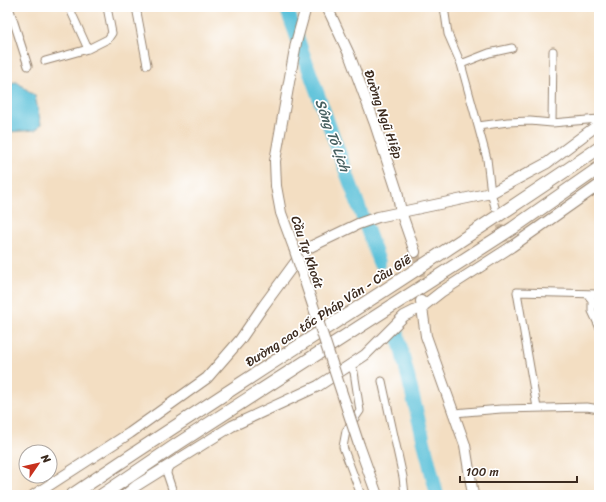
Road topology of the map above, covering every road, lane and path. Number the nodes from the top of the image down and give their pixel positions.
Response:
1 (10, 7) edge
2 (69, 7) edge
3 (107, 7) edge
4 (136, 7) edge
5 (327, 7) edge
6 (444, 7) edge
7 (304, 11) edge
8 (512, 48) dead end
9 (88, 49) junction
10 (553, 51) dead end
11 (45, 61) dead end
12 (461, 64) junction
13 (147, 65) dead end
14 (28, 66) dead end
15 (599, 119) edge
16 (552, 123) junction
17 (599, 124) edge
18 (478, 126) junction
19 (599, 148) edge
20 (599, 168) edge
21 (599, 185) edge
22 (491, 193) junction
23 (495, 207) tunnel mouth
24 (401, 212) junction
25 (412, 253) tunnel mouth
26 (587, 294) junction
27 (599, 294) edge
28 (423, 302) junction
29 (599, 326) edge
30 (350, 365) junction
31 (382, 382) dead end
32 (537, 408) junction
33 (599, 409) edge
34 (454, 413) junction
35 (168, 466) junction
36 (34, 495) edge
37 (72, 495) edge
38 (102, 495) edge
39 (125, 495) edge
40 (174, 495) edge
41 (362, 495) edge
42 (377, 495) edge
43 (405, 495) edge
44 (473, 495) edge

1 - 14 street
2 - 9 street
3 - 9 street
4 - 13 street
5 - 24 street, Đường Ngũ Hiệp
6 - 12 street
7 - 42 street, Cầu Tự Khoát, bridge
8 - 12 street
9 - 11 street
10 - 16 street
12 - 18 street
15 - 16 street
16 - 18 street
17 - 22 street
18 - 22 street
19 - 37 highway, Đường cao tốc Pháp Vân - Cầu Giẽ
20 - 38 highway
21 - 28 street
22 - 23 street
22 - 24 street
24 - 25 street, Đường Ngũ Hiệp
24 - 36 street
26 - 27 street
26 - 29 street
26 - 32 street
28 - 30 street
28 - 34 street
30 - 35 street
30 - 41 street
31 - 43 street
32 - 33 street
32 - 34 street
34 - 44 street
35 - 39 street
35 - 40 street

